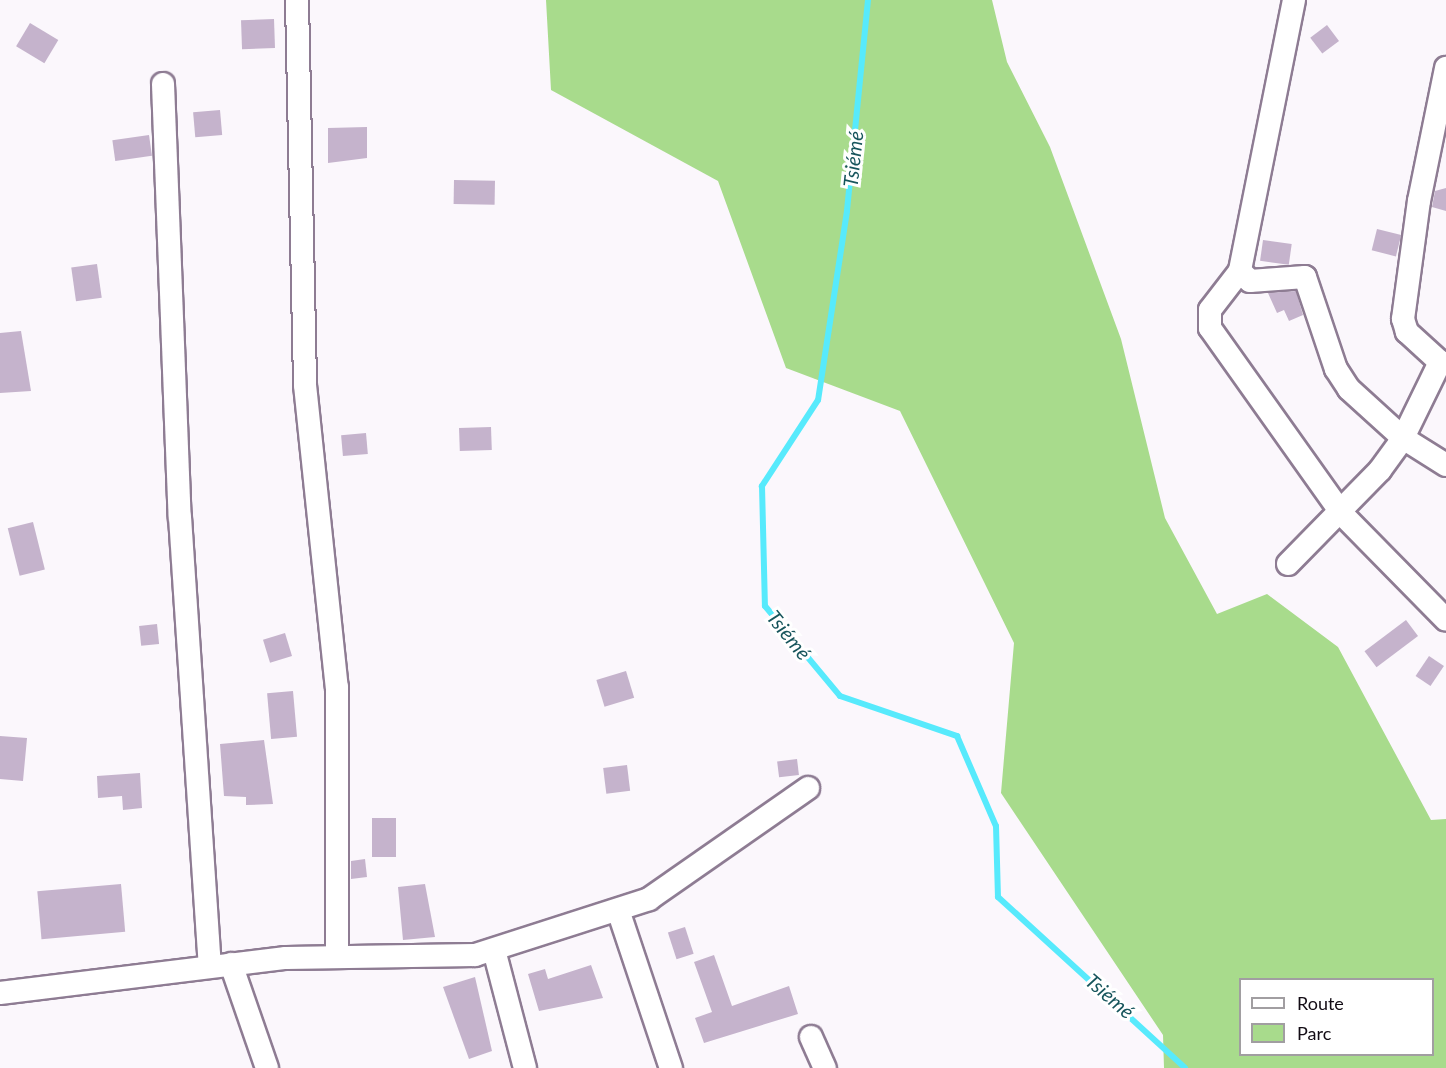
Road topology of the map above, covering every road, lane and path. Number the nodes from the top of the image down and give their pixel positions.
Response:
1 (297, 0) edge
2 (1294, 0) edge
3 (1446, 68) edge
4 (163, 84) dead end
5 (1240, 271) junction
6 (1403, 438) junction
7 (1446, 465) edge
8 (1342, 514) junction
9 (1288, 564) dead end
10 (1446, 620) edge
11 (808, 788) dead end
12 (618, 910) junction
13 (494, 950) junction
14 (337, 957) junction
15 (221, 965) junction
16 (0, 993) edge
17 (811, 1036) dead end
18 (267, 1068) edge
19 (525, 1068) edge
20 (671, 1068) edge
21 (825, 1068) edge

1 - 14 street
2 - 5 street
3 - 6 street
4 - 15 street
5 - 6 street
5 - 8 street
6 - 7 street
6 - 8 street
8 - 9 street
8 - 10 street
11 - 12 street
12 - 13 street
12 - 20 street
13 - 14 street
13 - 19 street
14 - 15 street
15 - 16 street
15 - 18 street
17 - 21 street

